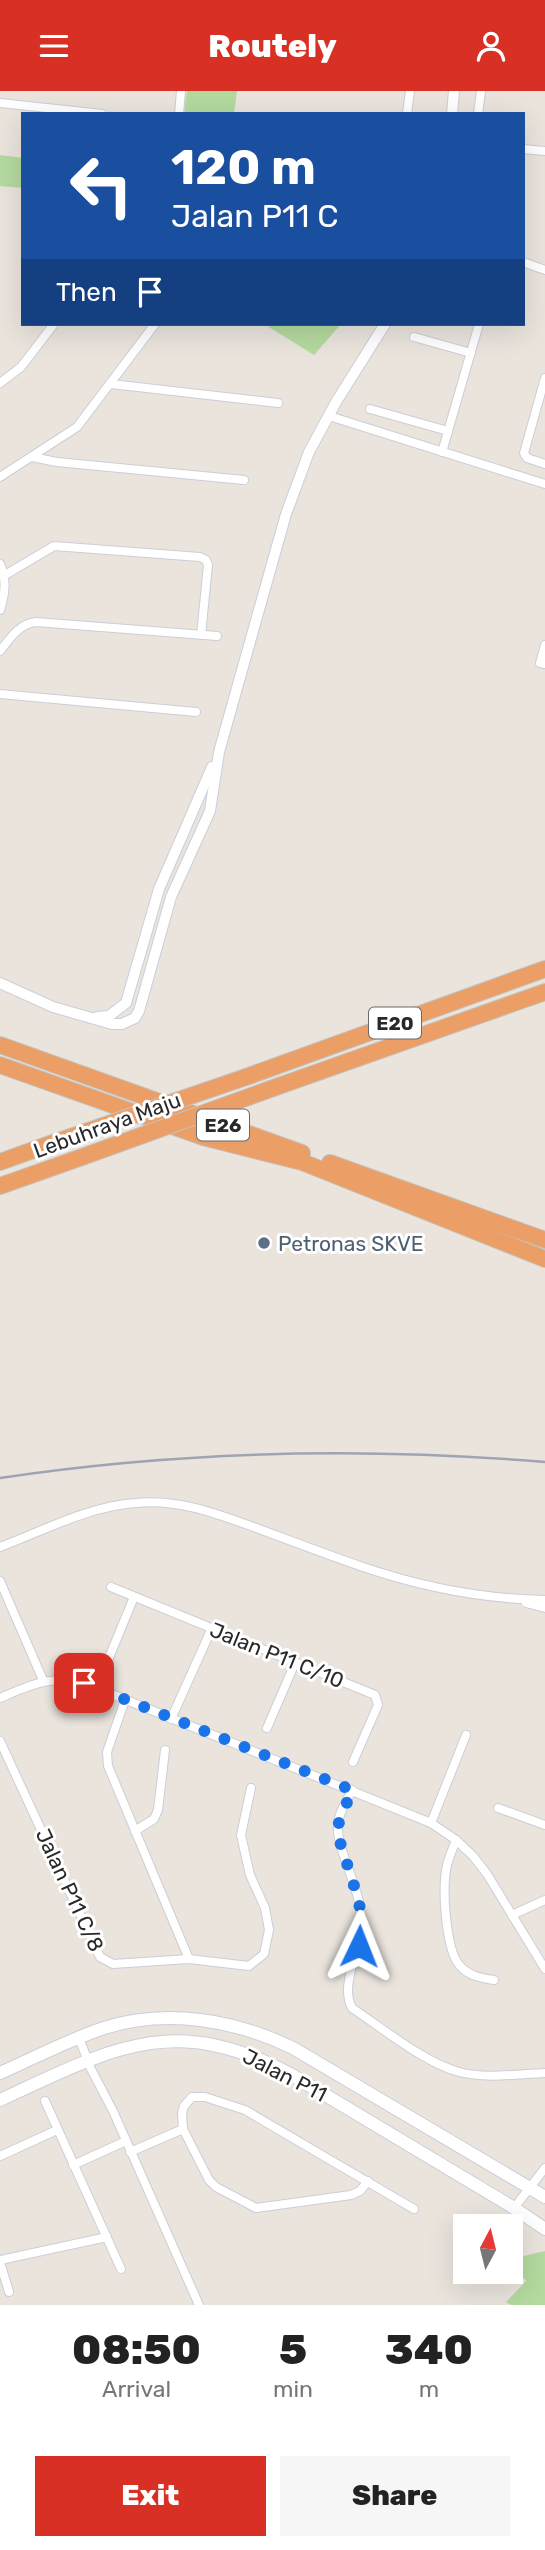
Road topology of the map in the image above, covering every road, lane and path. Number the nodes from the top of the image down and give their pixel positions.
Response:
1 (181, 91) edge
2 (410, 91) edge
3 (454, 91) edge
4 (481, 91) edge
5 (0, 103) edge
6 (83, 112) edge
7 (179, 112) edge
8 (407, 112) edge
9 (452, 112) edge
10 (478, 112) edge
11 (525, 149) edge
12 (545, 151) edge
13 (525, 263) edge
14 (545, 269) edge
15 (52, 326) edge
16 (154, 326) edge
17 (384, 326) edge
18 (478, 326) edge
19 (414, 337) dead end
20 (471, 353) junction
21 (545, 378) edge
22 (0, 383) edge
23 (111, 384) junction
24 (278, 403) dead end
25 (370, 409) dead end
26 (329, 416) junction
27 (448, 431) junction
28 (442, 452) junction
29 (32, 457) junction
30 (545, 464) edge
31 (0, 478) edge
32 (244, 480) dead end
33 (545, 484) edge
34 (0, 564) edge
35 (5, 575) junction
36 (0, 610) edge
37 (201, 635) junction
38 (217, 636) dead end
39 (545, 645) edge
40 (0, 651) edge
41 (545, 664) edge
42 (0, 694) edge
43 (196, 712) dead end
44 (219, 752) junction
45 (211, 801) junction
46 (191, 815) junction
47 (190, 856) junction
48 (161, 933) junction
49 (143, 942) junction
50 (545, 969) edge
51 (0, 983) edge
52 (545, 992) edge
53 (95, 1018) junction
54 (0, 1045) edge
55 (0, 1065) edge
56 (0, 1162) edge
57 (0, 1186) edge
58 (545, 1240) edge
59 (545, 1259) edge
60 (0, 1547) edge
61 (0, 1581) edge
62 (111, 1587) dead end
63 (134, 1597) junction
64 (509, 1600) junction
65 (545, 1600) edge
66 (545, 1608) edge
67 (212, 1628) junction
68 (107, 1660) dead end
69 (295, 1663) junction
70 (43, 1681) junction
71 (0, 1697) edge
72 (125, 1700) junction
73 (171, 1719) junction
74 (267, 1728) dead end
75 (466, 1735) dead end
76 (0, 1741) edge
77 (165, 1750) dead end
78 (353, 1762) dead end
79 (251, 1788) dead end
80 (352, 1790) junction
81 (498, 1808) dead end
82 (432, 1823) junction
83 (545, 1825) edge
84 (135, 1831) junction
85 (456, 1840) junction
86 (545, 1900) edge
87 (512, 1915) junction
88 (189, 1959) junction
89 (545, 1969) edge
90 (494, 1980) dead end
91 (79, 2038) junction
92 (87, 2060) junction
93 (0, 2073) edge
94 (545, 2073) edge
95 (0, 2099) edge
96 (45, 2101) dead end
97 (183, 2129) junction
98 (57, 2130) junction
99 (126, 2141) junction
100 (131, 2152) junction
101 (0, 2156) edge
102 (73, 2165) junction
103 (545, 2168) edge
104 (368, 2182) junction
105 (530, 2187) junction
106 (545, 2197) edge
107 (514, 2208) junction
108 (414, 2209) dead end
109 (545, 2229) edge
110 (107, 2237) junction
111 (0, 2261) edge
112 (121, 2269) dead end
113 (9, 2292) dead end
114 (199, 2305) edge

1 - 7 street
2 - 8 street
3 - 9 street
4 - 10 street
5 - 6 street
11 - 12 street
13 - 14 street
15 - 22 street
16 - 23 street
17 - 26 street
18 - 20 street
19 - 20 street
20 - 27 street
21 - 30 street
23 - 24 street
23 - 29 street
25 - 27 street
26 - 28 street
26 - 44 street
27 - 28 street
28 - 33 street
29 - 31 street
29 - 32 street
34 - 35 street
35 - 36 street
35 - 37 street
37 - 38 street
37 - 40 street
39 - 41 street
42 - 43 street
44 - 45 street
44 - 46 street
45 - 46 street
45 - 47 street
46 - 47 street
46 - 49 street
47 - 48 street
48 - 49 street
48 - 53 street
49 - 53 street
50 - 56 highway, Lebuhraya Maju / E20, bridge
51 - 53 street
52 - 57 highway, Lebuhraya Maju / E20, bridge
54 - 58 highway, E26
55 - 59 highway, E26
60 - 64 street
61 - 70 street
62 - 63 street, Jalan P11 C/10
63 - 67 street, Jalan P11 C/10
63 - 68 street
64 - 65 street
64 - 66 street
67 - 69 street, Jalan P11 C/10
67 - 73 street
69 - 74 street
69 - 78 street, Jalan P11 C/10
70 - 71 street
70 - 72 street
72 - 73 street
72 - 84 street
73 - 80 street
75 - 82 street
76 - 88 street, Jalan P11 C/8
77 - 84 street
79 - 88 street, Jalan P11 C/8
80 - 82 street
80 - 94 street
81 - 83 street
82 - 85 street
84 - 88 street
85 - 87 street
85 - 90 street
86 - 87 street
87 - 89 street
91 - 92 street
91 - 93 main road, Jalan P11
91 - 105 main road, Jalan P11
92 - 95 main road, Jalan P11
92 - 99 street
92 - 107 main road, Jalan P11
96 - 98 street
97 - 100 street
97 - 104 street
97 - 104 street
98 - 101 street
98 - 102 street
99 - 100 street
99 - 102 street
100 - 114 street
102 - 110 street
103 - 105 street
104 - 108 street
105 - 106 main road, Jalan P11
105 - 107 street
107 - 109 main road, Jalan P11
110 - 111 street
110 - 112 street
111 - 113 street

